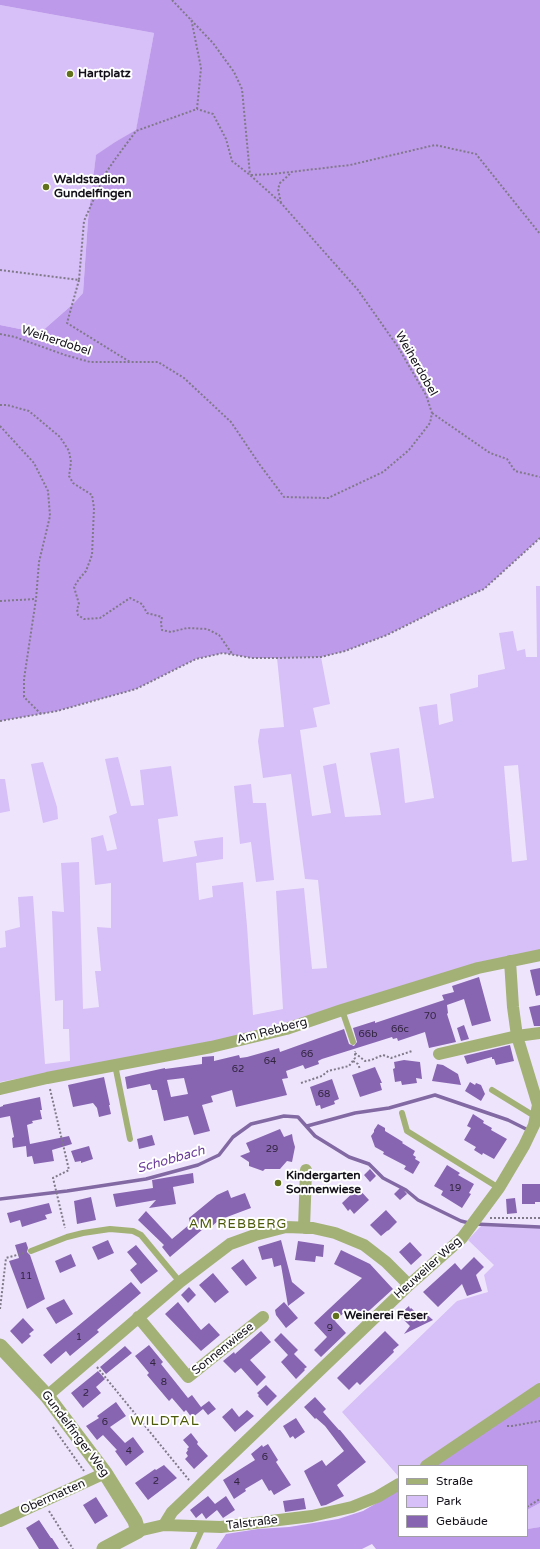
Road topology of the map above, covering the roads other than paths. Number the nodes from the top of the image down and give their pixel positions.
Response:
1 (540, 955) edge
2 (510, 961) junction
3 (342, 1010) junction
4 (540, 1033) edge
5 (517, 1036) junction
6 (353, 1042) road end
7 (439, 1054) dead end
8 (115, 1065) junction
9 (536, 1079) edge
10 (0, 1089) edge
11 (492, 1090) dead end
12 (402, 1113) dead end
13 (536, 1117) junction
14 (130, 1139) dead end
15 (306, 1170) dead end
16 (499, 1188) junction
17 (304, 1228) junction
18 (31, 1251) road end
19 (180, 1282) junction
20 (409, 1285) junction
21 (138, 1317) junction
22 (263, 1317) dead end
23 (0, 1346) edge
24 (540, 1389) edge
25 (47, 1396) junction
26 (427, 1465) edge
27 (105, 1473) junction
28 (398, 1485) edge
29 (0, 1521) edge
30 (164, 1525) junction
31 (203, 1527) junction
32 (138, 1531) junction
33 (104, 1549) edge
34 (193, 1549) edge

1 - 2 street, Am Rebberg
2 - 3 street, Am Rebberg
2 - 5 street, Heuweiler Weg
3 - 6 lane
3 - 8 street, Am Rebberg
4 - 5 street
5 - 7 street
5 - 9 street, Heuweiler Weg
8 - 10 street, Am Rebberg
8 - 14 lane
9 - 13 street, Heuweiler Weg
11 - 13 lane
12 - 16 lane
13 - 16 street, Heuweiler Weg
15 - 17 street
16 - 20 street, Heuweiler Weg
17 - 19 street
17 - 20 street
18 - 19 lane
19 - 21 street
20 - 30 street, Heuweiler Weg
21 - 22 street, Sonnenwiese
21 - 25 street
23 - 25 street, Gundelfinger Weg
24 - 26 street
25 - 27 street, Gundelfinger Weg
27 - 29 street, Obermatten
27 - 32 street, Gundelfinger Weg
28 - 31 street, Talstraße
30 - 31 street, Talstraße
30 - 32 street, Talstraße
31 - 34 lane
32 - 33 street, Talstraße

